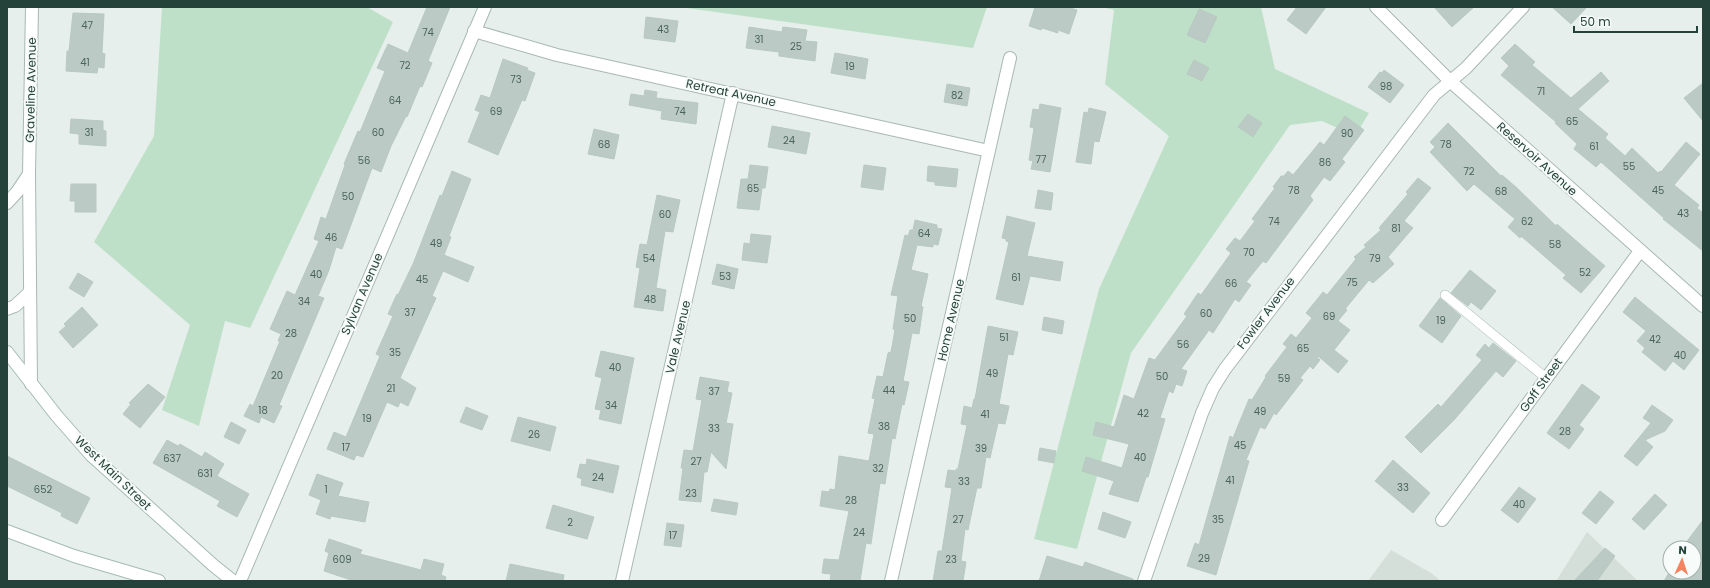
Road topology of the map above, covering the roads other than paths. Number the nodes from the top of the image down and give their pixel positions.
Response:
1 (32, 7) edge
2 (485, 7) edge
3 (1376, 7) edge
4 (1523, 7) edge
5 (474, 31) junction
6 (1010, 58) dead end
7 (1450, 81) junction
8 (733, 93) junction
9 (989, 151) junction
10 (28, 174) junction
11 (7, 202) edge
12 (1640, 251) junction
13 (30, 292) junction
14 (1446, 295) dead end
15 (1703, 306) edge
16 (7, 309) edge
17 (7, 352) edge
18 (1546, 378) junction
19 (31, 384) junction
20 (1442, 520) dead end
21 (7, 531) edge
22 (159, 581) edge
23 (233, 581) edge
24 (240, 581) edge
25 (622, 581) edge
26 (891, 581) edge
27 (1144, 581) edge

1 - 10 street, Graveline Avenue
2 - 5 street, Sylvan Avenue
3 - 7 street, Reservoir Avenue
4 - 7 street, Fowler Avenue
5 - 8 street, Retreat Avenue
5 - 24 street, Sylvan Avenue
6 - 9 street, Home Avenue
7 - 12 street, Reservoir Avenue
7 - 27 street, Fowler Avenue
8 - 9 street, Retreat Avenue
8 - 25 street, Vale Avenue
9 - 26 street, Home Avenue
10 - 11 street, Graveline Avenue
10 - 13 street, Graveline Avenue
12 - 15 street, Reservoir Avenue
12 - 18 street, Goff Street
13 - 16 street
13 - 19 street, Graveline Avenue
14 - 18 lane
17 - 19 street, West Main Street
18 - 20 street, Goff Street
19 - 23 street, West Main Street
21 - 22 street

